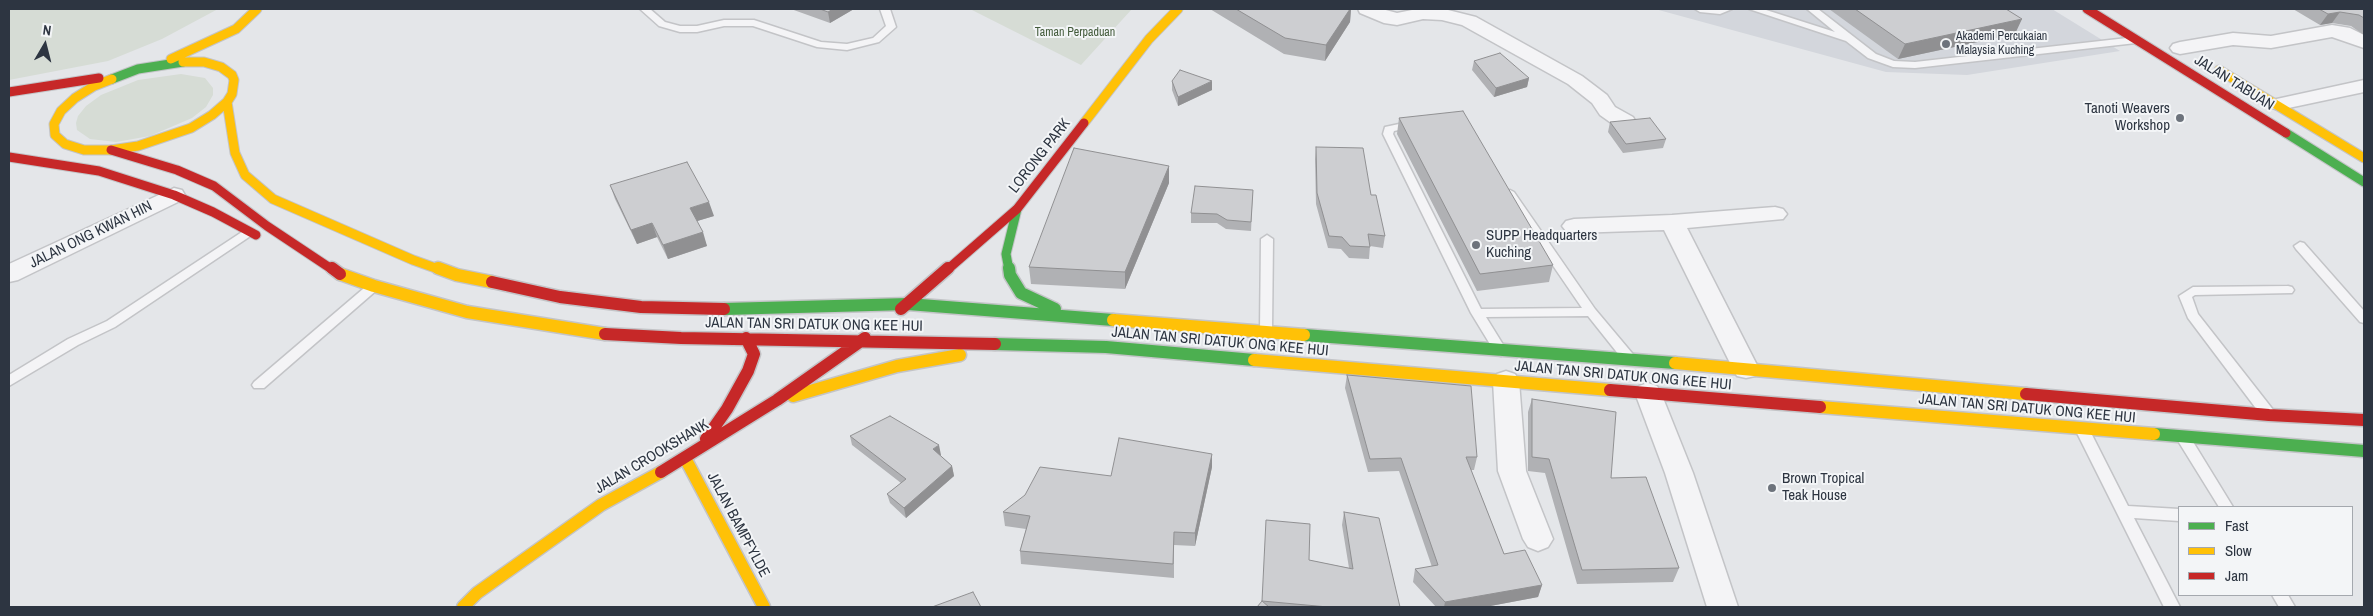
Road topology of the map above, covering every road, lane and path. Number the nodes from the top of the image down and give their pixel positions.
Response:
1 (257, 9) edge
2 (645, 9) edge
3 (885, 9) edge
4 (1178, 9) edge
5 (1367, 9) edge
6 (1700, 9) edge
7 (1727, 9) edge
8 (1754, 9) edge
9 (1812, 9) edge
10 (2088, 9) edge
11 (236, 29) junction
12 (2136, 40) junction
13 (1853, 41) junction
14 (2364, 42) edge
15 (234, 47) dead end
16 (2189, 53) joint
17 (158, 64) junction
18 (117, 76) junction
19 (2364, 86) edge
20 (9, 92) edge
21 (227, 102) junction
22 (2279, 104) junction
23 (1422, 122) edge
24 (1625, 122) edge
25 (46, 143) dead end
26 (65, 144) junction
27 (111, 150) junction
28 (9, 157) edge
29 (2364, 158) edge
30 (1502, 181) edge
31 (2364, 182) edge
32 (174, 195) junction
33 (1017, 209) junction
34 (1775, 214) dead end
35 (1672, 222) junction
36 (1574, 226) dead end
37 (248, 232) junction
38 (1268, 239) dead end
39 (2300, 246) dead end
40 (305, 253) junction
41 (9, 274) edge
42 (374, 286) junction
43 (2288, 290) dead end
44 (908, 304) junction
45 (1591, 312) junction
46 (1477, 313) junction
47 (892, 316) dead end
48 (1084, 318) junction
49 (2364, 319) edge
50 (877, 328) dead end
51 (1266, 330) junction
52 (746, 338) junction
53 (862, 340) junction
54 (1106, 347) junction
55 (1501, 351) junction
56 (1632, 362) junction
57 (1746, 369) junction
58 (1506, 380) junction
59 (9, 381) edge
60 (259, 385) dead end
61 (1648, 393) junction
62 (777, 400) junction
63 (2269, 414) junction
64 (2364, 420) edge
65 (2082, 429) junction
66 (2182, 436) junction
67 (699, 448) junction
68 (2364, 450) edge
69 (685, 458) junction
70 (2225, 506) edge
71 (2124, 511) junction
72 (2178, 516) edge
73 (1538, 539) dead end
74 (2281, 596) edge
75 (463, 607) edge
76 (764, 607) edge
77 (1723, 607) edge
78 (2172, 607) edge
79 (2287, 607) edge

1 - 11 main road
2 - 3 lane
4 - 33 main road, LORONG PARK
5 - 24 street
6 - 7 lane
8 - 13 lane
9 - 13 lane
10 - 12 main road, JALAN TABUAN
11 - 15 main road
11 - 17 main road
12 - 13 lane
12 - 31 main road, JALAN TABUAN
14 - 16 street
16 - 22 main road, JALAN TABUAN
17 - 18 main road
17 - 21 main road
18 - 20 main road
18 - 26 main road
19 - 22 street
21 - 27 main road
21 - 44 main road, JALAN TAN SRI DATUK ONG KEE HUI
22 - 29 main road, JALAN TABUAN
23 - 46 lane
25 - 26 main road
26 - 27 main road
27 - 40 main road, JALAN TAN SRI DATUK ONG KEE HUI
28 - 32 main road
30 - 45 lane
32 - 37 main road
32 - 41 street, JALAN ONG KWAN HIN
33 - 44 main road, LORONG PARK
33 - 48 main road
34 - 35 street
35 - 36 street
35 - 57 street
37 - 40 main road
37 - 59 lane
38 - 51 lane
39 - 49 lane
40 - 42 main road, JALAN TAN SRI DATUK ONG KEE HUI
42 - 52 main road, JALAN TAN SRI DATUK ONG KEE HUI
42 - 60 lane
43 - 63 lane
44 - 47 main road, LORONG PARK
44 - 48 main road, JALAN TAN SRI DATUK ONG KEE HUI
45 - 46 lane
45 - 56 lane
46 - 55 lane
48 - 51 main road, JALAN TAN SRI DATUK ONG KEE HUI
50 - 53 main road, JALAN CROOKSHANK
51 - 55 main road, JALAN TAN SRI DATUK ONG KEE HUI
52 - 53 main road, JALAN TAN SRI DATUK ONG KEE HUI
52 - 67 main road
53 - 54 main road, JALAN TAN SRI DATUK ONG KEE HUI
53 - 62 main road, JALAN CROOKSHANK
54 - 58 main road, JALAN TAN SRI DATUK ONG KEE HUI
54 - 62 main road
55 - 56 main road, JALAN TAN SRI DATUK ONG KEE HUI
56 - 57 main road, JALAN TAN SRI DATUK ONG KEE HUI
57 - 63 main road, JALAN TAN SRI DATUK ONG KEE HUI
58 - 61 main road, JALAN TAN SRI DATUK ONG KEE HUI
58 - 73 street
61 - 65 main road, JALAN TAN SRI DATUK ONG KEE HUI
61 - 77 street
62 - 67 main road, JALAN CROOKSHANK
63 - 64 main road, JALAN TAN SRI DATUK ONG KEE HUI
65 - 66 main road, JALAN TAN SRI DATUK ONG KEE HUI
65 - 71 lane
66 - 68 main road, JALAN TAN SRI DATUK ONG KEE HUI
66 - 70 lane
67 - 69 main road, JALAN CROOKSHANK
69 - 75 main road, JALAN CROOKSHANK
69 - 76 main road, JALAN BAMPFYLDE
71 - 72 lane
71 - 78 lane
74 - 79 lane

